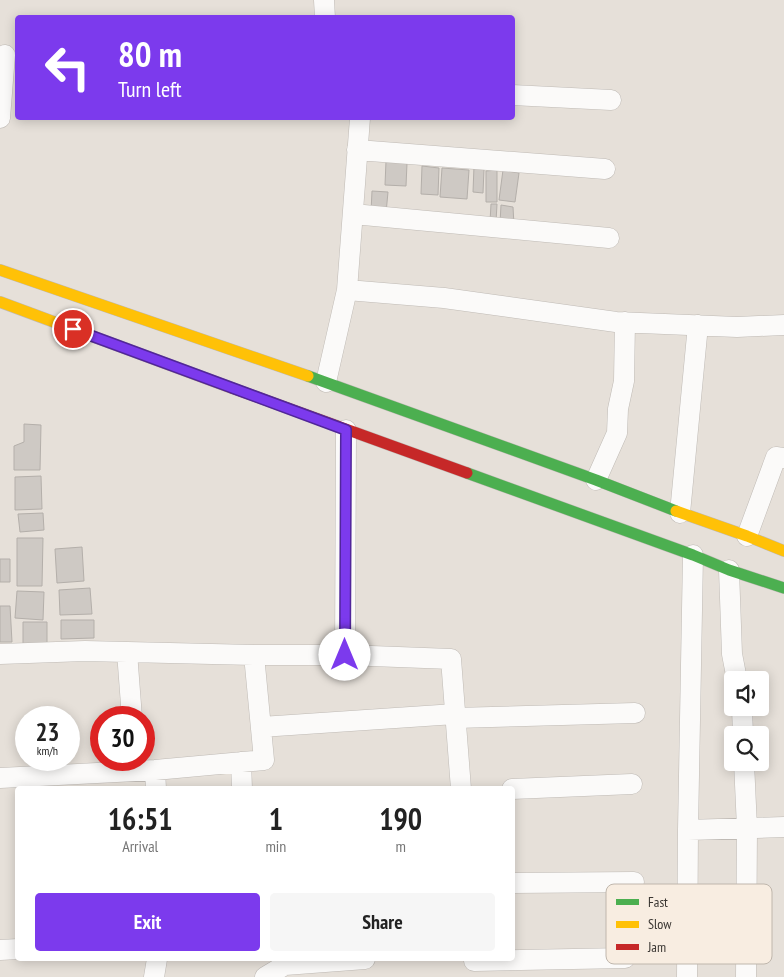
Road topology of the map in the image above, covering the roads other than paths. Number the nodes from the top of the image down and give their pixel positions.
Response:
1 (324, 0) edge
2 (325, 15) edge
3 (5, 56) dead end
4 (515, 95) edge
5 (610, 100) dead end
6 (0, 118) edge
7 (360, 120) edge
8 (357, 150) junction
9 (605, 169) dead end
10 (353, 214) junction
11 (608, 238) dead end
12 (0, 270) edge
13 (347, 290) junction
14 (0, 302) edge
15 (625, 322) junction
16 (698, 325) junction
17 (784, 325) edge
18 (326, 382) junction
19 (346, 430) junction
20 (784, 458) edge
21 (596, 480) junction
22 (680, 513) junction
23 (747, 536) junction
24 (784, 551) edge
25 (693, 555) junction
26 (729, 570) junction
27 (784, 588) edge
28 (127, 652) junction
29 (0, 654) edge
30 (254, 655) junction
31 (345, 655) junction
32 (735, 671) edge
33 (131, 706) edge
34 (635, 713) dead end
35 (455, 716) junction
36 (261, 726) junction
37 (241, 762) junction
38 (744, 771) edge
39 (145, 772) edge
40 (0, 778) edge
41 (65, 782) edge
42 (632, 784) dead end
43 (242, 786) edge
44 (461, 786) edge
45 (515, 789) edge
46 (784, 827) edge
47 (746, 828) junction
48 (688, 830) junction
49 (634, 882) dead end
50 (515, 883) edge
51 (688, 884) edge
52 (746, 884) edge
53 (0, 950) edge
54 (15, 950) edge
55 (606, 959) edge
56 (157, 961) edge
57 (360, 961) edge
58 (687, 964) edge
59 (746, 964) edge
60 (474, 966) edge
61 (339, 969) edge
62 (154, 977) edge
63 (258, 977) edge
64 (265, 977) edge
65 (687, 977) edge
66 (746, 977) edge

1 - 2 street
3 - 6 street
4 - 5 street
7 - 8 street
8 - 9 street
8 - 10 street
10 - 11 street
10 - 13 street
12 - 18 street
13 - 15 street
13 - 18 street
14 - 19 street
15 - 16 street
15 - 21 street
16 - 17 street
16 - 22 street
18 - 21 street
19 - 25 street
19 - 31 street
20 - 23 street
21 - 22 street
22 - 23 street
23 - 24 street
25 - 26 street
25 - 48 street
26 - 27 street
26 - 32 street
28 - 29 street
28 - 30 street
28 - 33 street
30 - 31 street
30 - 36 street
31 - 35 street
34 - 35 street
35 - 36 street
35 - 44 street
36 - 37 street
37 - 39 street
37 - 43 street
38 - 47 street
39 - 41 street
40 - 41 street
42 - 45 street
46 - 47 street
47 - 48 street
47 - 52 street
48 - 51 street
49 - 50 street
53 - 54 street
55 - 60 street
56 - 62 street
57 - 61 street
58 - 65 street
59 - 66 street
61 - 64 street
63 - 64 street

